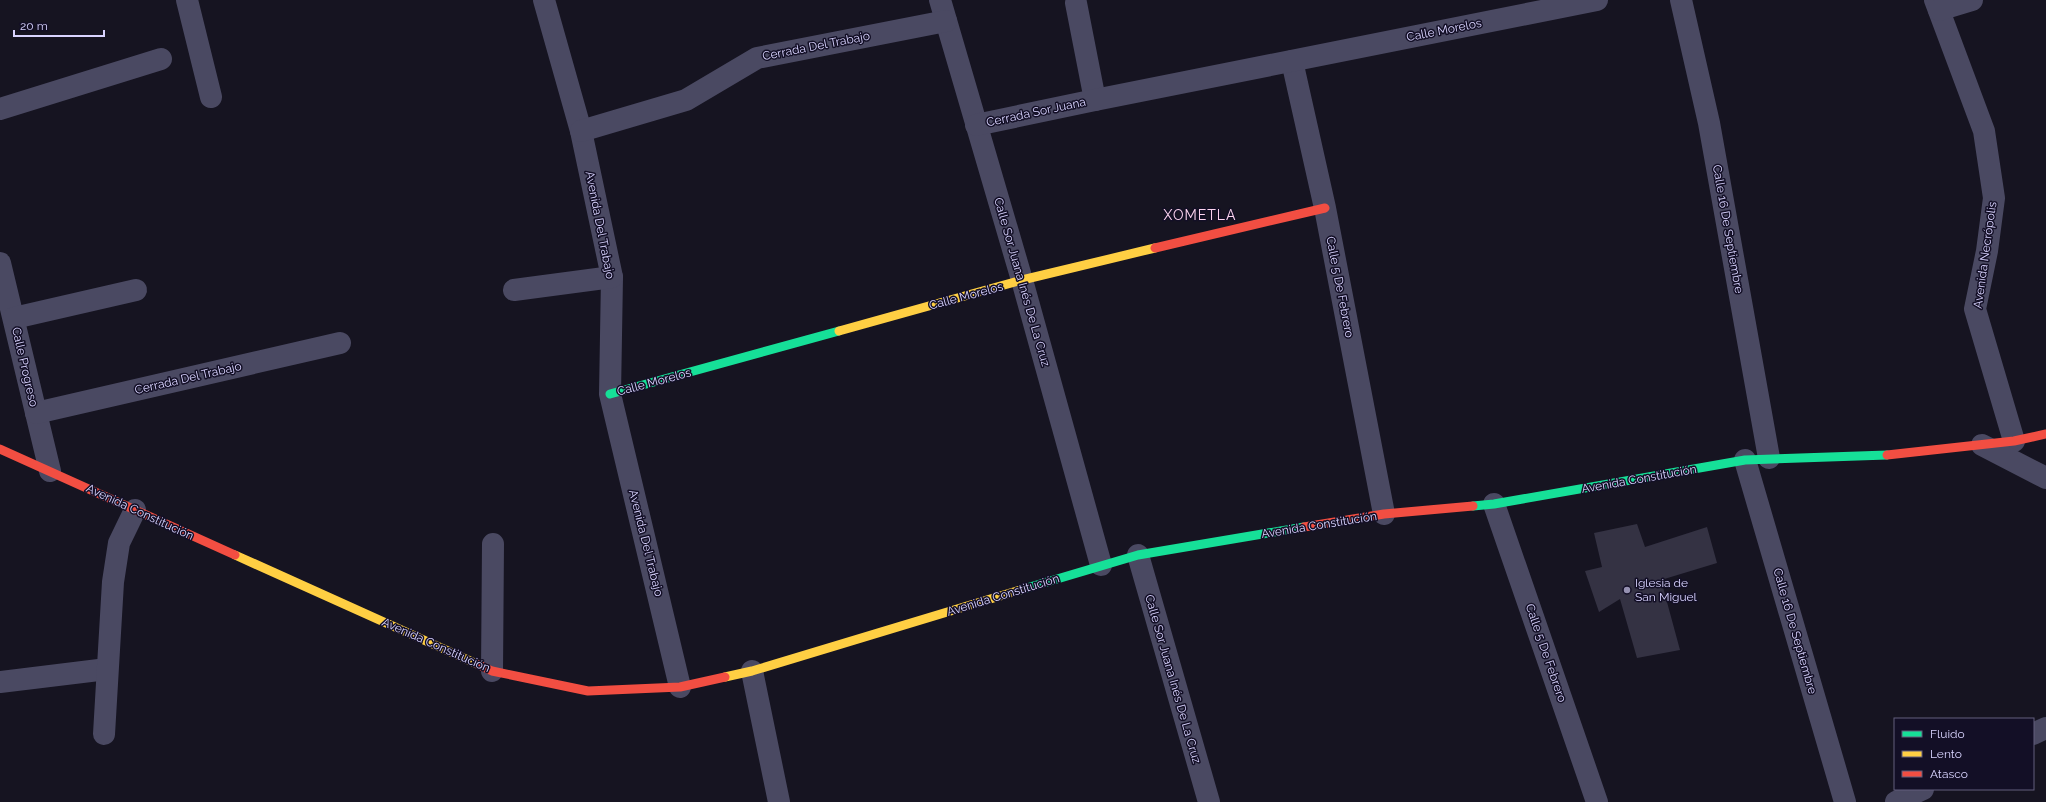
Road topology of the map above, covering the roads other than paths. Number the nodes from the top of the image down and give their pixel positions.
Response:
1 (187, 0) edge
2 (544, 0) edge
3 (940, 0) edge
4 (1597, 0) edge
5 (1681, 0) edge
6 (1972, 0) edge
7 (1076, 3) dead end
8 (1937, 5) edge
9 (946, 21) junction
10 (161, 59) dead end
11 (1292, 61) junction
12 (211, 97) dead end
13 (1095, 100) junction
14 (0, 109) edge
15 (976, 125) junction
16 (581, 131) junction
17 (1325, 208) junction
18 (0, 264) edge
19 (612, 277) junction
20 (1022, 280) junction
21 (136, 290) dead end
22 (514, 290) dead end
23 (14, 318) junction
24 (340, 343) dead end
25 (610, 394) junction
26 (36, 413) junction
27 (2046, 434) edge
28 (2014, 441) junction
29 (1982, 445) junction
30 (0, 449) edge
31 (1769, 458) junction
32 (1745, 460) junction
33 (50, 471) junction
34 (2046, 478) edge
35 (1494, 504) junction
36 (135, 510) junction
37 (1384, 514) junction
38 (493, 544) dead end
39 (1138, 555) junction
40 (1101, 565) junction
41 (107, 669) junction
42 (492, 671) junction
43 (752, 671) junction
44 (0, 682) edge
45 (680, 687) junction
46 (2046, 728) edge
47 (104, 734) dead end
48 (2034, 734) edge
49 (1921, 790) edge
50 (1929, 790) edge
51 (779, 802) edge
52 (1209, 802) edge
53 (1597, 802) edge
54 (1845, 802) edge
55 (1896, 802) edge
56 (1933, 802) edge

1 - 12 street
2 - 16 street, Avenida Del Trabajo
3 - 9 street, Calle Sor Juana Inés De La Cruz
4 - 11 street, Calle Morelos
5 - 31 street, Calle 16 De Septiembre
6 - 8 street
7 - 13 street
8 - 28 street, Avenida Necrópolis
9 - 15 street, Calle Sor Juana Inés De La Cruz
9 - 16 street, Cerrada Del Trabajo
10 - 14 street
11 - 13 street, Calle Morelos
11 - 17 street, Calle 5 De Febrero
13 - 15 street, Cerrada Sor Juana
15 - 20 street, Calle Sor Juana Inés De La Cruz
16 - 19 street, Avenida Del Trabajo
17 - 20 street, Calle Morelos
17 - 37 street, Calle 5 De Febrero
18 - 23 street, Calle Progreso
19 - 22 street
19 - 25 street, Avenida Del Trabajo
20 - 25 street, Calle Morelos
20 - 40 street, Calle Sor Juana Inés De La Cruz
21 - 23 street
23 - 26 street, Calle Progreso
24 - 26 street, Cerrada Del Trabajo
25 - 45 street, Avenida Del Trabajo
26 - 33 street, Calle Progreso
27 - 28 street, Avenida Constitución
28 - 29 street, Avenida Constitución
29 - 31 street, Avenida Constitución
29 - 34 street
30 - 33 street, Avenida Constitución
31 - 32 street, Avenida Constitución
32 - 35 street, Avenida Constitución
32 - 54 street, Calle 16 De Septiembre
33 - 36 street, Avenida Constitución
35 - 37 street, Avenida Constitución
35 - 53 street, Calle 5 De Febrero
36 - 41 street
36 - 42 street, Avenida Constitución
37 - 39 street, Avenida Constitución
38 - 42 street
39 - 40 street, Avenida Constitución
39 - 52 street, Calle Sor Juana Inés De La Cruz
40 - 43 street, Avenida Constitución
41 - 44 street
41 - 47 street
42 - 45 street, Avenida Constitución
43 - 45 street, Avenida Constitución
43 - 51 street
46 - 48 street
49 - 55 street
50 - 56 street

